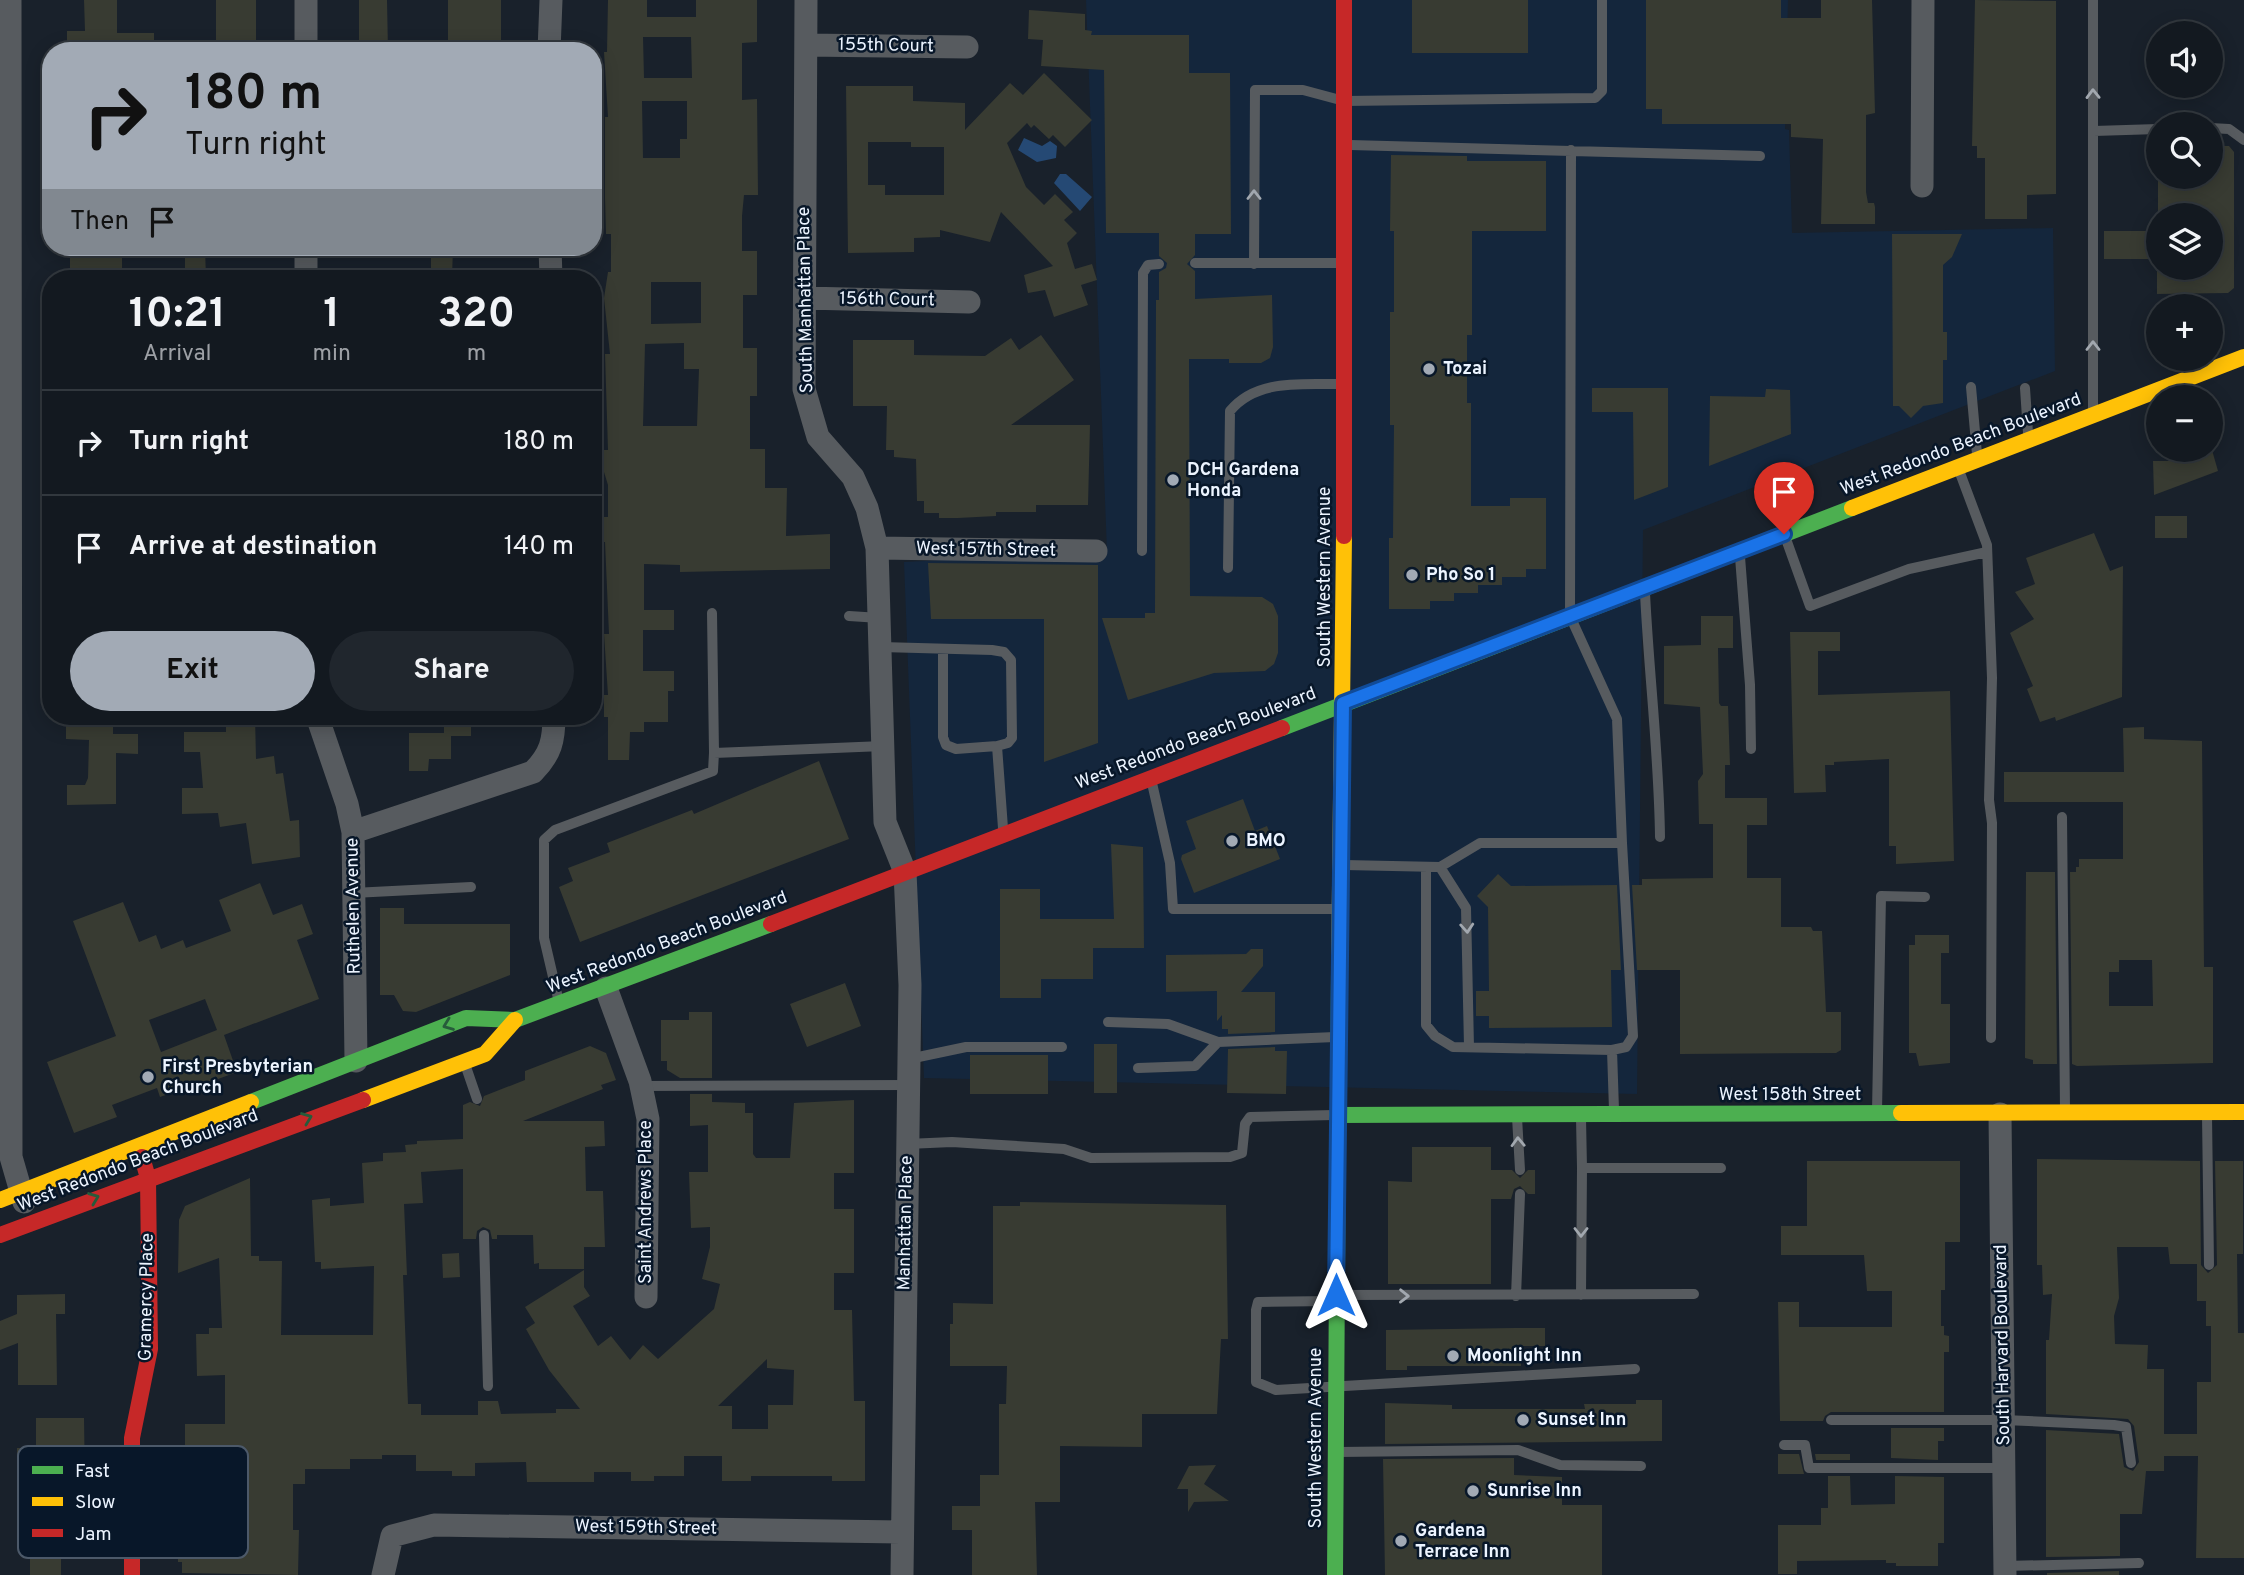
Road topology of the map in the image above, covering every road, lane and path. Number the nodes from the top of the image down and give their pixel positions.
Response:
1 (10, 0) edge
2 (306, 0) edge
3 (551, 0) edge
4 (806, 0) edge
5 (1343, 0) edge
6 (1602, 0) edge
7 (1923, 0) edge
8 (2094, 0) edge
9 (306, 42) edge
10 (549, 42) edge
11 (806, 45) junction
12 (967, 47) dead end
13 (1344, 101) junction
14 (2146, 129) edge
15 (2223, 129) edge
16 (2094, 131) junction
17 (2244, 140) edge
18 (1344, 145) junction
19 (1571, 150) junction
20 (1760, 156) dead end
21 (1922, 186) dead end
22 (1344, 262) junction
23 (1195, 263) dead end
24 (1159, 264) dead end
25 (1254, 264) junction
26 (805, 298) junction
27 (969, 302) dead end
28 (2244, 357) edge
29 (1345, 384) junction
30 (1971, 387) dead end
31 (2025, 388) dead end
32 (2093, 415) junction
33 (5, 434) edge
34 (2029, 440) junction
35 (1977, 459) junction
36 (1958, 467) junction
37 (1784, 534) junction
38 (877, 548) junction
39 (1096, 551) dead end
40 (1142, 551) dead end
41 (1739, 551) junction
42 (1987, 552) junction
43 (1228, 568) dead end
44 (1645, 587) junction
45 (712, 613) dead end
46 (849, 616) dead end
47 (1570, 616) junction
48 (880, 618) junction
49 (881, 647) junction
50 (943, 649) junction
51 (1343, 703) junction
52 (320, 725) edge
53 (554, 725) edge
54 (883, 746) junction
55 (997, 746) junction
56 (1751, 749) dead end
57 (714, 753) junction
58 (1151, 777) junction
59 (2062, 817) dead end
60 (353, 832) junction
61 (1004, 834) junction
62 (1660, 837) dead end
63 (1622, 843) junction
64 (1340, 864) junction
65 (1426, 867) junction
66 (1440, 867) junction
67 (905, 872) junction
68 (471, 887) dead end
69 (354, 893) junction
70 (1925, 897) dead end
71 (1340, 909) junction
72 (5, 941) edge
73 (606, 988) junction
74 (560, 1005) junction
75 (515, 1020) junction
76 (1108, 1022) dead end
77 (1337, 1037) junction
78 (1991, 1038) dead end
79 (1218, 1042) junction
80 (1062, 1047) dead end
81 (1469, 1047) junction
82 (1612, 1050) junction
83 (5, 1054) edge
84 (909, 1059) junction
85 (356, 1060) junction
86 (464, 1061) junction
87 (1138, 1068) dead end
88 (908, 1085) junction
89 (641, 1086) junction
90 (477, 1099) dead end
91 (2207, 1112) junction
92 (2244, 1112) edge
93 (1877, 1114) junction
94 (2000, 1114) junction
95 (2065, 1114) junction
96 (1336, 1115) junction
97 (1517, 1115) junction
98 (1581, 1115) junction
99 (1614, 1115) junction
100 (907, 1144) junction
101 (139, 1145) junction
102 (1582, 1168) junction
103 (1721, 1168) dead end
104 (1520, 1170) dead end
105 (148, 1178) junction
106 (1520, 1194) dead end
107 (11, 1196) edge
108 (30, 1222) junction
109 (0, 1235) edge
110 (484, 1235) dead end
111 (2209, 1265) dead end
112 (1694, 1294) dead end
113 (1581, 1295) junction
114 (1516, 1296) junction
115 (646, 1297) dead end
116 (1336, 1298) junction
117 (1634, 1368) dead end
118 (488, 1386) dead end
119 (1336, 1388) junction
120 (1831, 1420) dead end
121 (2004, 1420) junction
122 (1784, 1445) dead end
123 (132, 1446) edge
124 (1336, 1452) junction
125 (2131, 1463) dead end
126 (1641, 1466) dead end
127 (2004, 1468) junction
128 (901, 1532) junction
129 (2139, 1563) dead end
130 (2005, 1571) edge
131 (383, 1575) edge
132 (902, 1575) edge
133 (1335, 1575) edge

1 - 33 street
2 - 9 street
3 - 10 street
4 - 11 street, South Manhattan Place
5 - 13 main road, South Western Avenue
6 - 13 lane
7 - 21 street
16 -> 8 lane
11 - 12 street, 155th Court
11 - 26 street, South Manhattan Place
13 - 18 main road, South Western Avenue
25 -> 13 lane
14 - 16 lane
15 - 17 lane
32 -> 16 lane
18 - 19 lane
18 - 22 main road, South Western Avenue
19 - 20 lane
19 - 47 lane
22 - 25 lane
22 - 29 main road, South Western Avenue
23 - 25 lane
24 - 40 lane
26 - 27 street, 156th Court
26 - 38 street, South Manhattan Place
28 - 32 main road, West Redondo Beach Boulevard
29 - 43 lane
29 - 51 main road, South Western Avenue
30 - 35 lane
31 - 34 lane
32 - 34 main road, West Redondo Beach Boulevard
33 - 72 street
34 - 35 main road, West Redondo Beach Boulevard
35 - 36 main road, West Redondo Beach Boulevard
36 - 37 main road, West Redondo Beach Boulevard
36 - 42 lane
37 - 41 main road, West Redondo Beach Boulevard
37 - 42 lane
38 - 39 street, West 157th Street
38 - 48 street, South Manhattan Place
41 - 44 main road, West Redondo Beach Boulevard
41 - 56 lane
42 - 78 lane
44 - 47 main road, West Redondo Beach Boulevard
44 - 62 lane
45 - 57 lane
46 - 48 lane
47 - 51 main road, West Redondo Beach Boulevard
47 - 63 lane
48 - 49 street, South Manhattan Place
49 - 50 lane
49 - 54 street, South Manhattan Place
50 - 55 lane
50 - 55 lane
51 - 58 main road, West Redondo Beach Boulevard
51 - 64 main road, South Western Avenue
52 - 60 street, Ruthelen Avenue
53 - 60 street
54 - 57 lane
54 - 67 street, South Manhattan Place
55 - 61 lane
57 - 74 lane
58 - 61 main road, West Redondo Beach Boulevard
58 - 71 lane
59 - 95 lane
60 - 69 street, Ruthelen Avenue
61 - 67 main road, West Redondo Beach Boulevard
63 - 66 lane
63 - 82 lane
64 - 65 lane
64 - 71 main road, South Western Avenue
65 - 66 lane
65 - 81 lane
66 -> 81 lane
67 - 73 main road, West Redondo Beach Boulevard
67 - 84 street, Manhattan Place
68 - 69 lane
69 - 85 street, Ruthelen Avenue
70 - 93 lane
71 - 77 main road, South Western Avenue
72 - 83 street
73 - 74 main road, West Redondo Beach Boulevard
73 - 89 street, Saint Andrews Place
74 - 75 main road, West Redondo Beach Boulevard
75 -> 85 main road, West Redondo Beach Boulevard
75 - 86 main road, West Redondo Beach Boulevard
76 - 79 lane
77 - 79 lane
77 - 96 main road, South Western Avenue
79 - 87 lane
80 - 84 lane
81 - 82 lane
82 - 99 lane
83 - 107 street
84 - 88 street, Manhattan Place
85 - 101 main road, West Redondo Beach Boulevard
86 - 90 lane
105 -> 86 main road, West Redondo Beach Boulevard
88 - 89 lane
88 - 100 street, Manhattan Place
89 - 115 street, Saint Andrews Place
91 - 92 main road, West 158th Street
91 - 95 main road, West 158th Street
91 - 111 lane
93 - 94 main road, West 158th Street
93 - 99 main road, West 158th Street
94 - 95 main road, West 158th Street
94 - 121 street, South Harvard Boulevard
96 - 97 main road, West 158th Street
96 - 100 lane
96 - 116 main road, South Western Avenue
97 - 98 main road, West 158th Street
104 -> 97 lane
98 - 99 main road, West 158th Street
98 - 102 lane
100 - 128 street, Manhattan Place
101 - 105 main road, Gramercy Place
101 - 107 main road, West Redondo Beach Boulevard
102 - 103 lane
102 -> 113 lane
108 -> 105 main road, West Redondo Beach Boulevard
105 - 123 main road, Gramercy Place
106 - 114 lane
107 - 108 street
108 - 109 main road, West Redondo Beach Boulevard
110 - 118 lane
112 - 113 lane
113 - 114 lane
116 -> 114 lane
116 - 119 main road, South Western Avenue
116 - 119 lane
117 - 119 lane
119 - 124 main road, South Western Avenue
120 - 121 lane
121 - 125 lane
121 - 127 street, South Harvard Boulevard
122 - 127 lane
124 - 126 lane
124 - 133 main road, South Western Avenue
127 - 130 street, South Harvard Boulevard
128 - 131 street, West 159th Street
128 - 132 street, Manhattan Place
129 - 130 lane

